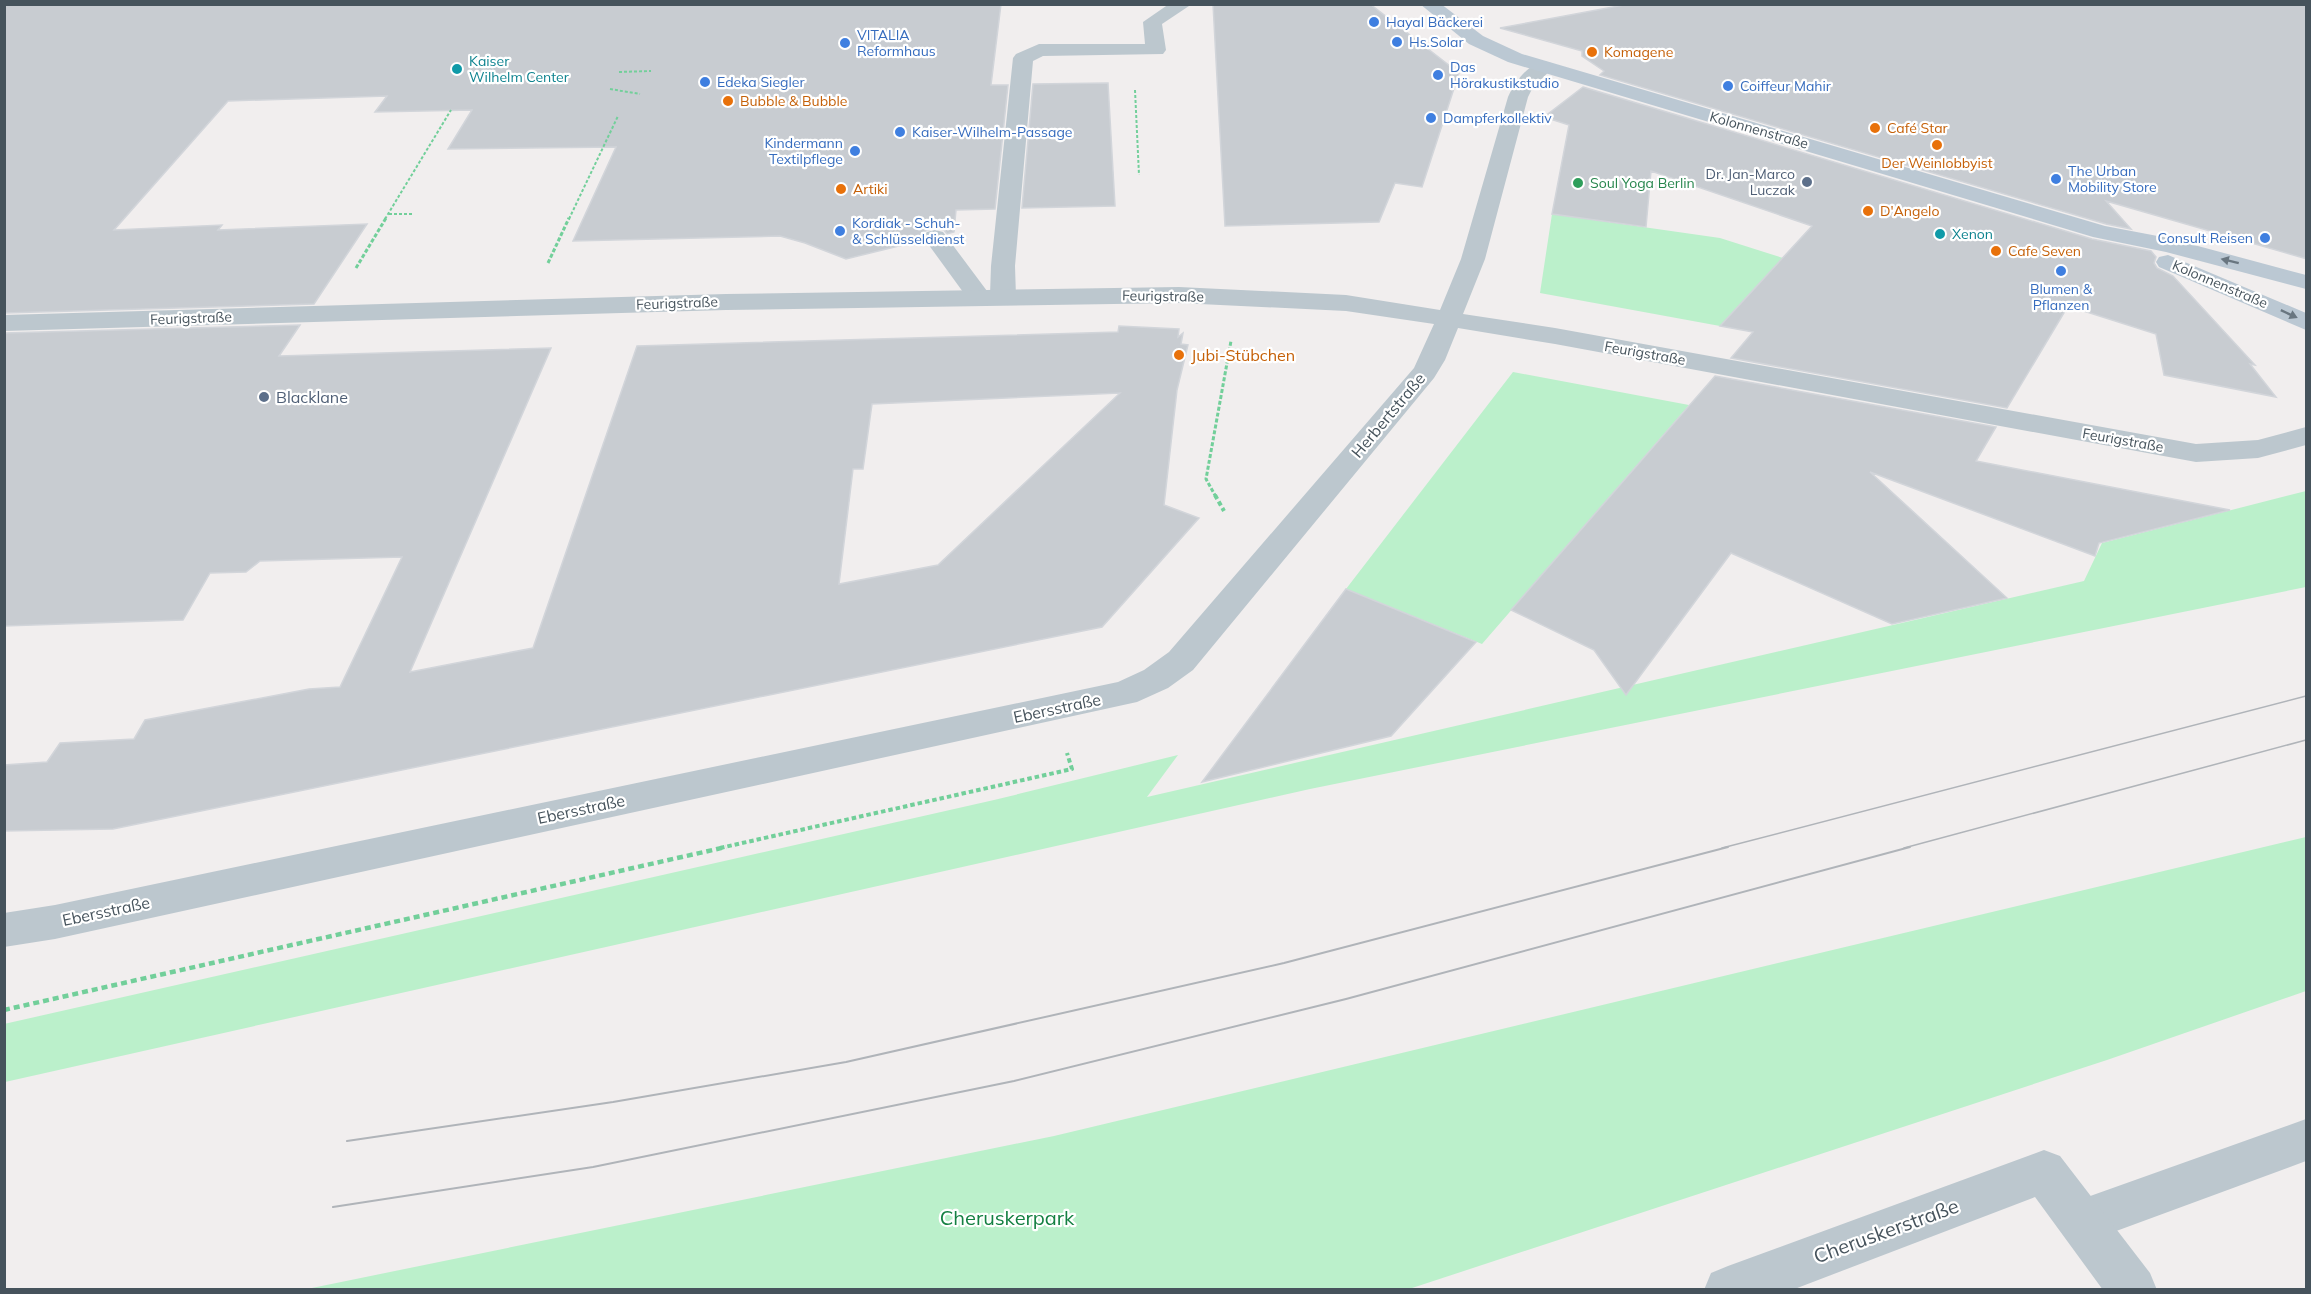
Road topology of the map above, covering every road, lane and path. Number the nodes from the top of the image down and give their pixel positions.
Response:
1 (1183, 4) edge
2 (1429, 4) edge
3 (1133, 50) junction
4 (1544, 67) junction
5 (651, 71) dead end
6 (619, 72) dead end
7 (610, 88) dead end
8 (640, 94) dead end
9 (795, 103) dead end
10 (743, 104) dead end
11 (451, 110) dead end
12 (618, 116) dead end
13 (1139, 175) dead end
14 (389, 214) junction
15 (413, 214) dead end
16 (2101, 231) junction
17 (935, 237) dead end
18 (544, 270) dead end
19 (352, 274) dead end
20 (2307, 282) edge
21 (992, 297) junction
22 (1449, 318) junction
23 (2307, 322) edge
24 (4, 323) edge
25 (1230, 344) dead end
26 (2307, 436) edge
27 (1224, 511) dead end
28 (1156, 679) joint
29 (1054, 709) junction
30 (4, 930) edge
31 (4, 1010) edge
32 (2307, 1140) edge
33 (2081, 1221) junction
34 (1728, 1290) edge
35 (2133, 1290) edge

1 - 3 street
2 - 4 main road, Kolonnenstraße
3 - 13 path
3 - 21 street
4 - 16 main road, Kolonnenstraße
4 - 22 street, Herbertstraße
5 - 6 path
7 - 8 path
9 - 10 path
11 - 14 path
12 - 18 path
14 - 15 path
14 - 19 path
20 -> 16 main road, Kolonnenstraße
16 -> 23 main road, Kolonnenstraße
17 - 21 street
21 - 22 street, Feurigstraße
21 - 24 street, Feurigstraße
22 - 26 street, Feurigstraße
22 - 28 street, Herbertstraße
25 - 27 path
28 - 29 street, Ebersstraße
29 - 30 street, Ebersstraße
29 - 31 path
32 - 33 street
33 - 34 street, Cheruskerstraße
33 - 35 street

